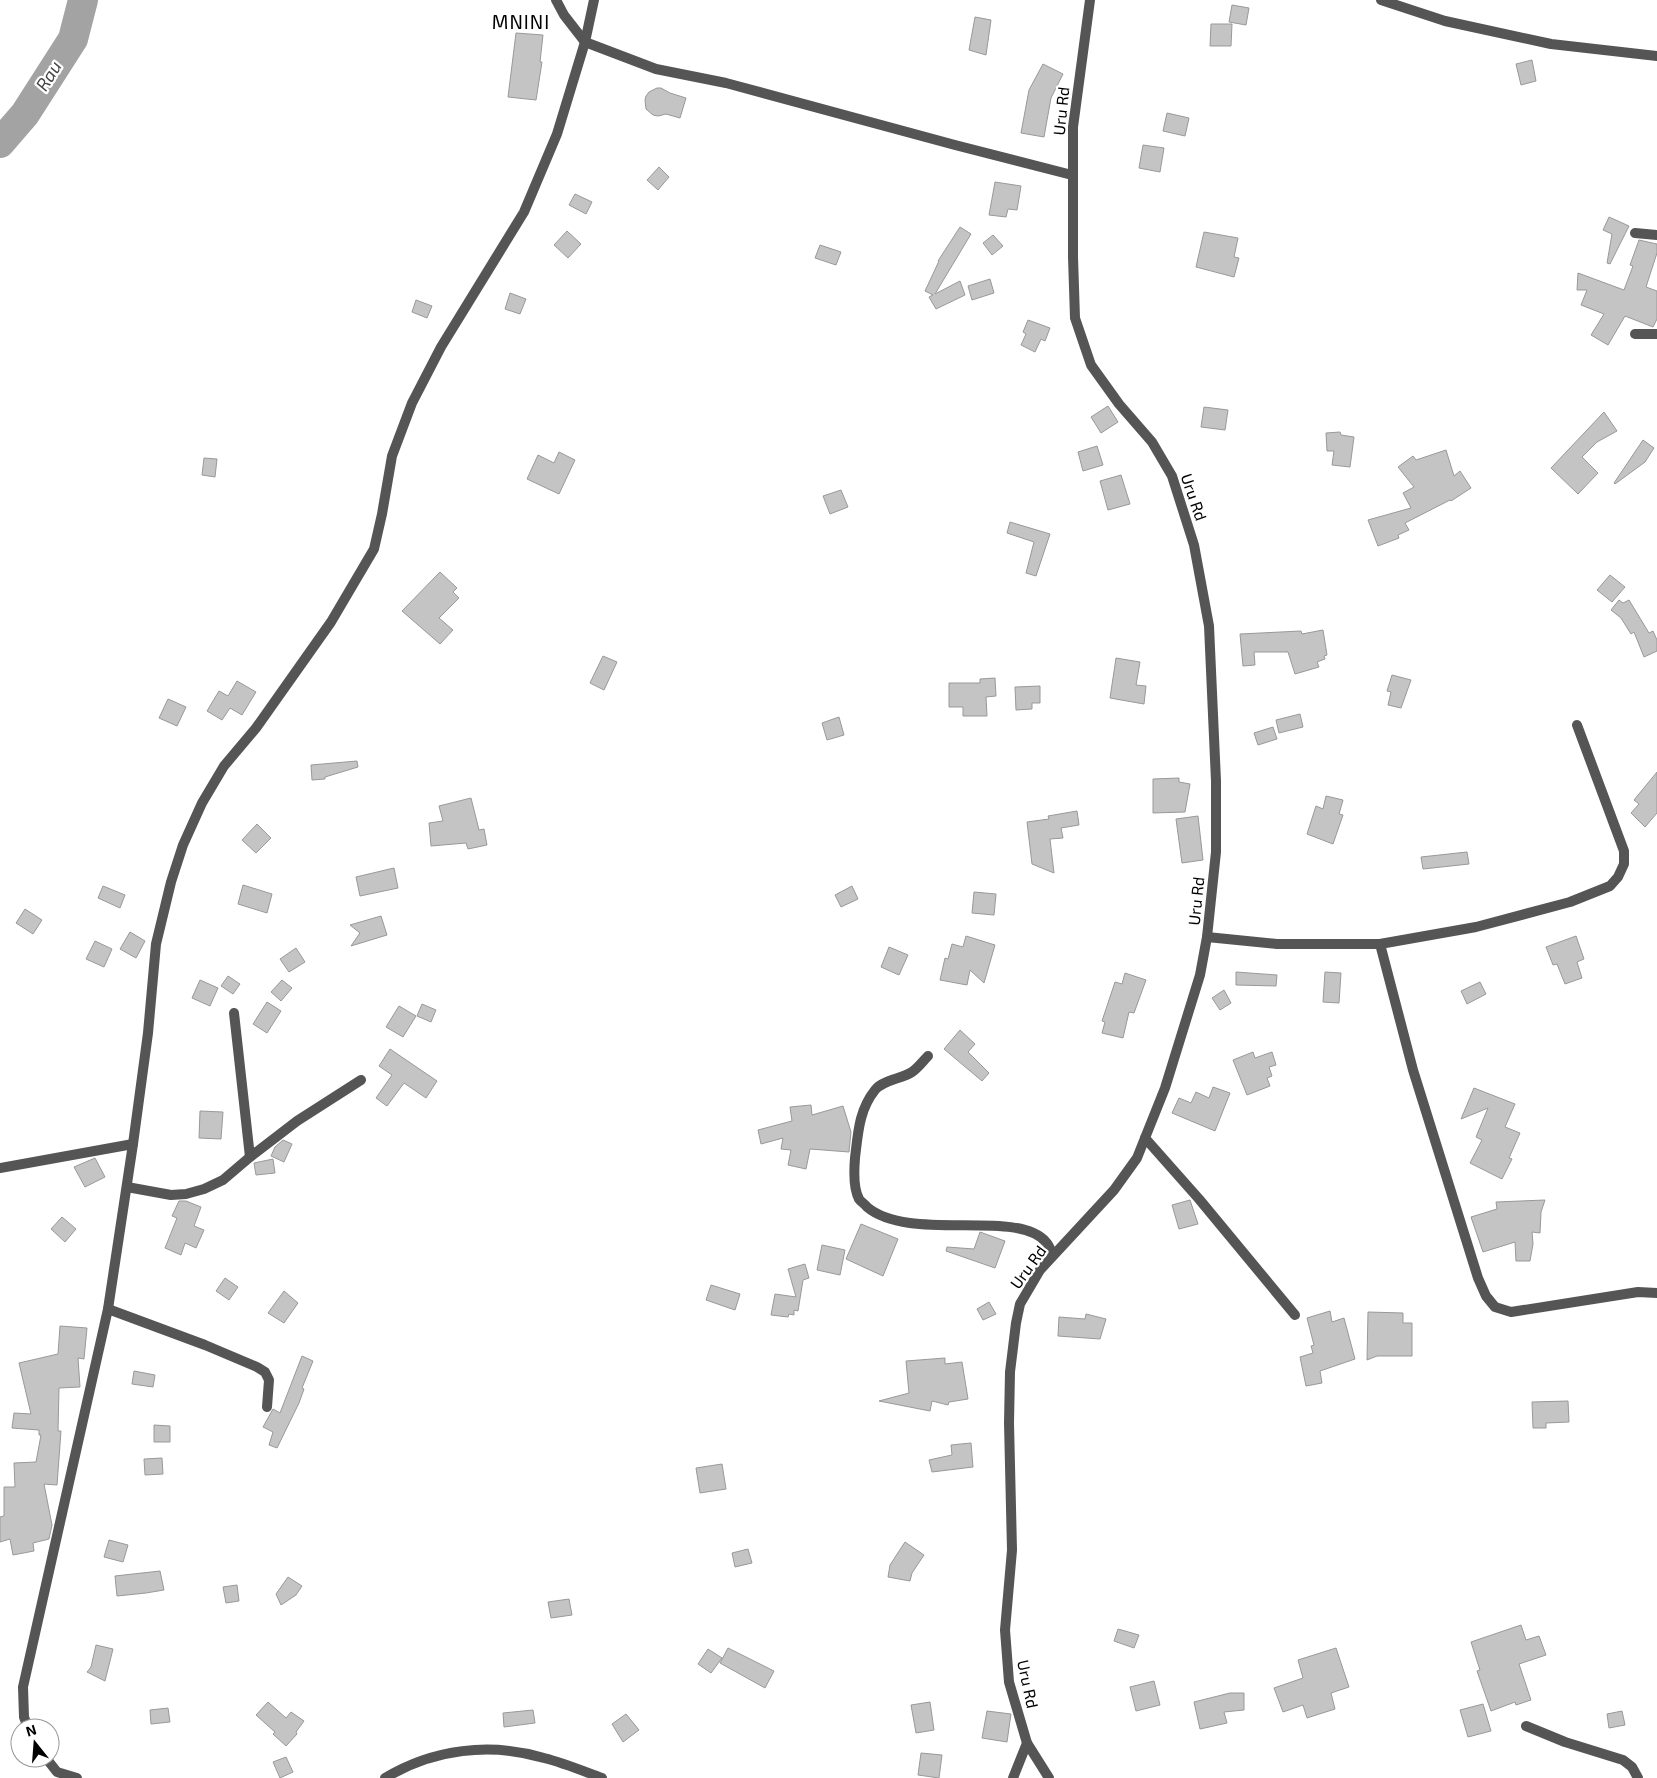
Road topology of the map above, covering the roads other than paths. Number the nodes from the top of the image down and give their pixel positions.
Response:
1 (556, 0) edge
2 (594, 0) edge
3 (1090, 0) edge
4 (1381, 0) edge
5 (585, 42) junction
6 (1657, 56) edge
7 (1072, 175) junction
8 (1635, 233) dead end
9 (1657, 235) edge
10 (1635, 334) dead end
11 (1657, 334) edge
12 (1577, 725) dead end
13 (1207, 936) junction
14 (1380, 944) junction
15 (234, 1013) dead end
16 (928, 1056) dead end
17 (361, 1080) dead end
18 (1145, 1138) junction
19 (133, 1144) junction
20 (250, 1157) junction
21 (0, 1168) edge
22 (128, 1187) junction
23 (1053, 1255) junction
24 (1657, 1293) edge
25 (108, 1309) junction
26 (1295, 1315) dead end
27 (267, 1407) dead end
28 (24, 1718) edge
29 (1526, 1726) dead end
30 (1027, 1743) junction
31 (57, 1775) edge
32 (76, 1778) edge
33 (385, 1778) edge
34 (602, 1778) edge
35 (1014, 1778) edge
36 (1049, 1778) edge
37 (1638, 1778) edge

1 - 5 street
2 - 5 street
3 - 7 street, Uru Rd
4 - 6 street
5 - 7 street
5 - 19 street
7 - 13 street, Uru Rd
8 - 9 street
10 - 11 street
12 - 14 street
13 - 14 street
13 - 18 street, Uru Rd
14 - 24 street
15 - 20 street
16 - 23 street
17 - 20 street
18 - 23 street, Uru Rd
18 - 26 street
19 - 21 street
19 - 22 street
20 - 22 street
22 - 25 street
23 - 30 street, Uru Rd
25 - 27 street
25 - 28 street
29 - 37 street
30 - 35 street
30 - 36 street, Uru Rd
31 - 32 street
33 - 34 street

